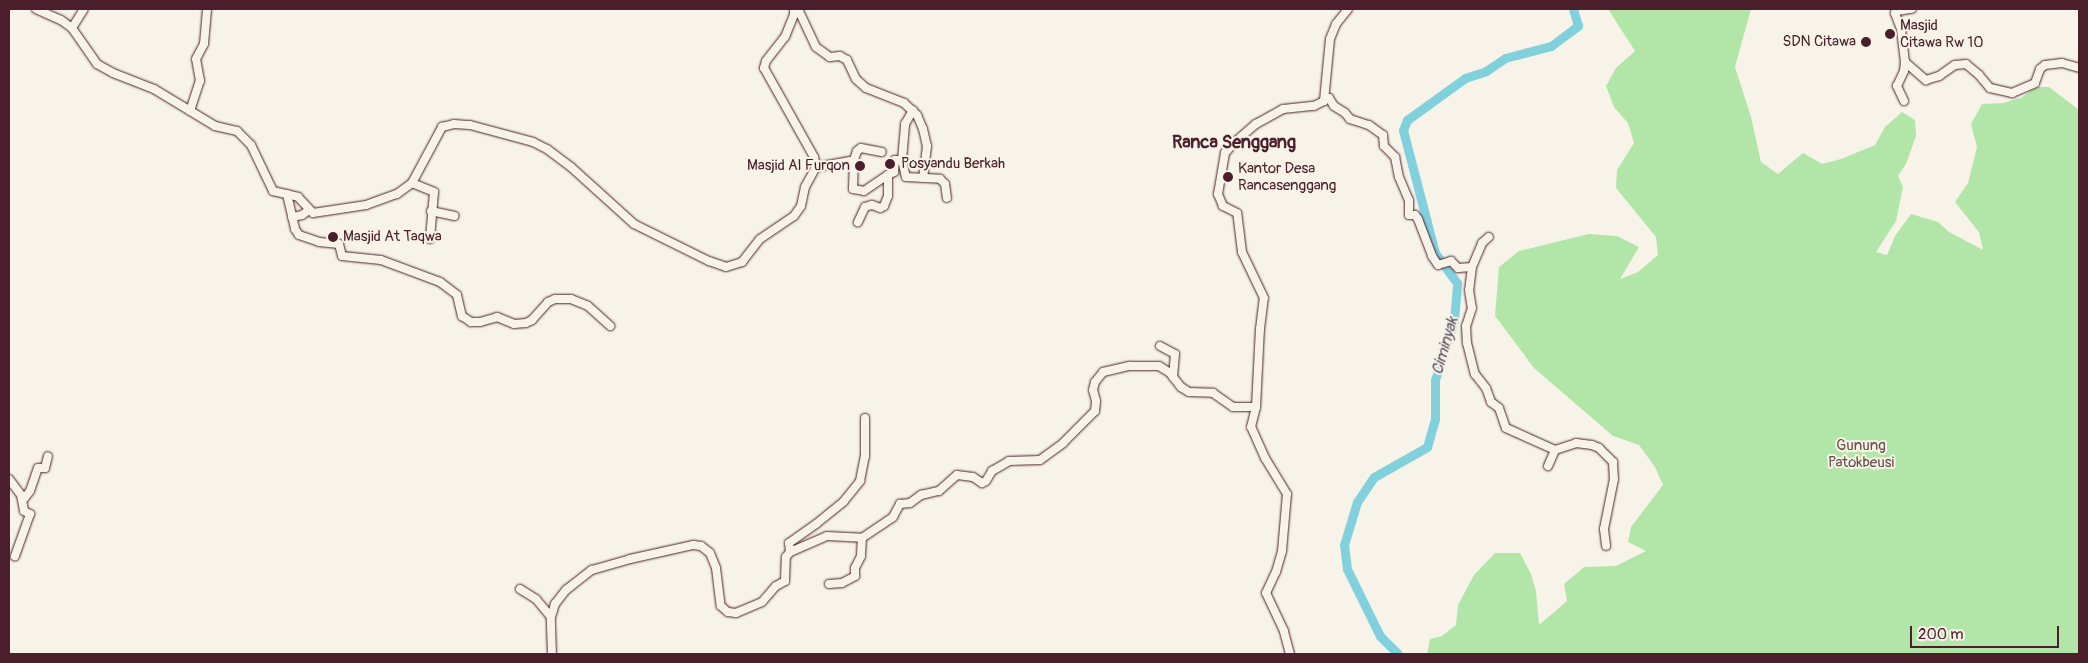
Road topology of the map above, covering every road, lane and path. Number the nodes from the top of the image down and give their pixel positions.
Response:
1 (36, 9) edge
2 (84, 9) edge
3 (208, 9) edge
4 (794, 9) edge
5 (798, 9) edge
6 (1348, 9) edge
7 (1912, 9) edge
8 (72, 28) junction
9 (1905, 62) junction
10 (2079, 68) edge
11 (1325, 98) junction
12 (1904, 101) dead end
13 (913, 110) junction
14 (190, 111) junction
15 (882, 152) dead end
16 (854, 160) junction
17 (902, 160) junction
18 (816, 166) junction
19 (888, 175) junction
20 (923, 178) junction
21 (412, 183) junction
22 (287, 194) junction
23 (947, 198) dead end
24 (309, 210) junction
25 (431, 211) junction
26 (454, 216) dead end
27 (292, 217) junction
28 (858, 222) dead end
29 (1489, 237) dead end
30 (430, 239) dead end
31 (1472, 267) junction
32 (610, 326) dead end
33 (1160, 346) dead end
34 (1173, 377) junction
35 (1256, 407) junction
36 (865, 418) dead end
37 (1555, 450) junction
38 (48, 456) dead end
39 (1548, 466) dead end
40 (9, 479) edge
41 (23, 500) junction
42 (862, 538) junction
43 (1606, 546) dead end
44 (790, 552) junction
45 (15, 556) dead end
46 (829, 584) dead end
47 (520, 589) dead end
48 (551, 618) junction
49 (552, 654) edge
50 (1290, 654) edge

1 - 8 street
2 - 8 street
3 - 14 street
4 - 18 street
5 - 13 street
6 - 11 street
7 - 9 street
8 - 14 street
9 - 10 street
9 - 12 street
11 - 31 street
11 - 35 street
13 - 17 street
13 - 20 street
14 - 22 street
15 - 16 street
16 - 18 street
16 - 19 street
17 - 19 street
17 - 20 street
18 - 21 street
19 - 28 street
20 - 23 street
21 - 24 street
21 - 25 street
22 - 24 street
22 - 27 street
24 - 27 street
25 - 26 street
25 - 30 street
27 - 32 street
29 - 31 street
31 - 37 street
33 - 34 street
34 - 35 street
34 - 42 street
35 - 50 street
36 - 44 street
37 - 39 street
37 - 43 street
38 - 41 street
40 - 41 street
41 - 45 street
42 - 44 street
42 - 46 street
44 - 48 street
47 - 48 street
48 - 49 street

